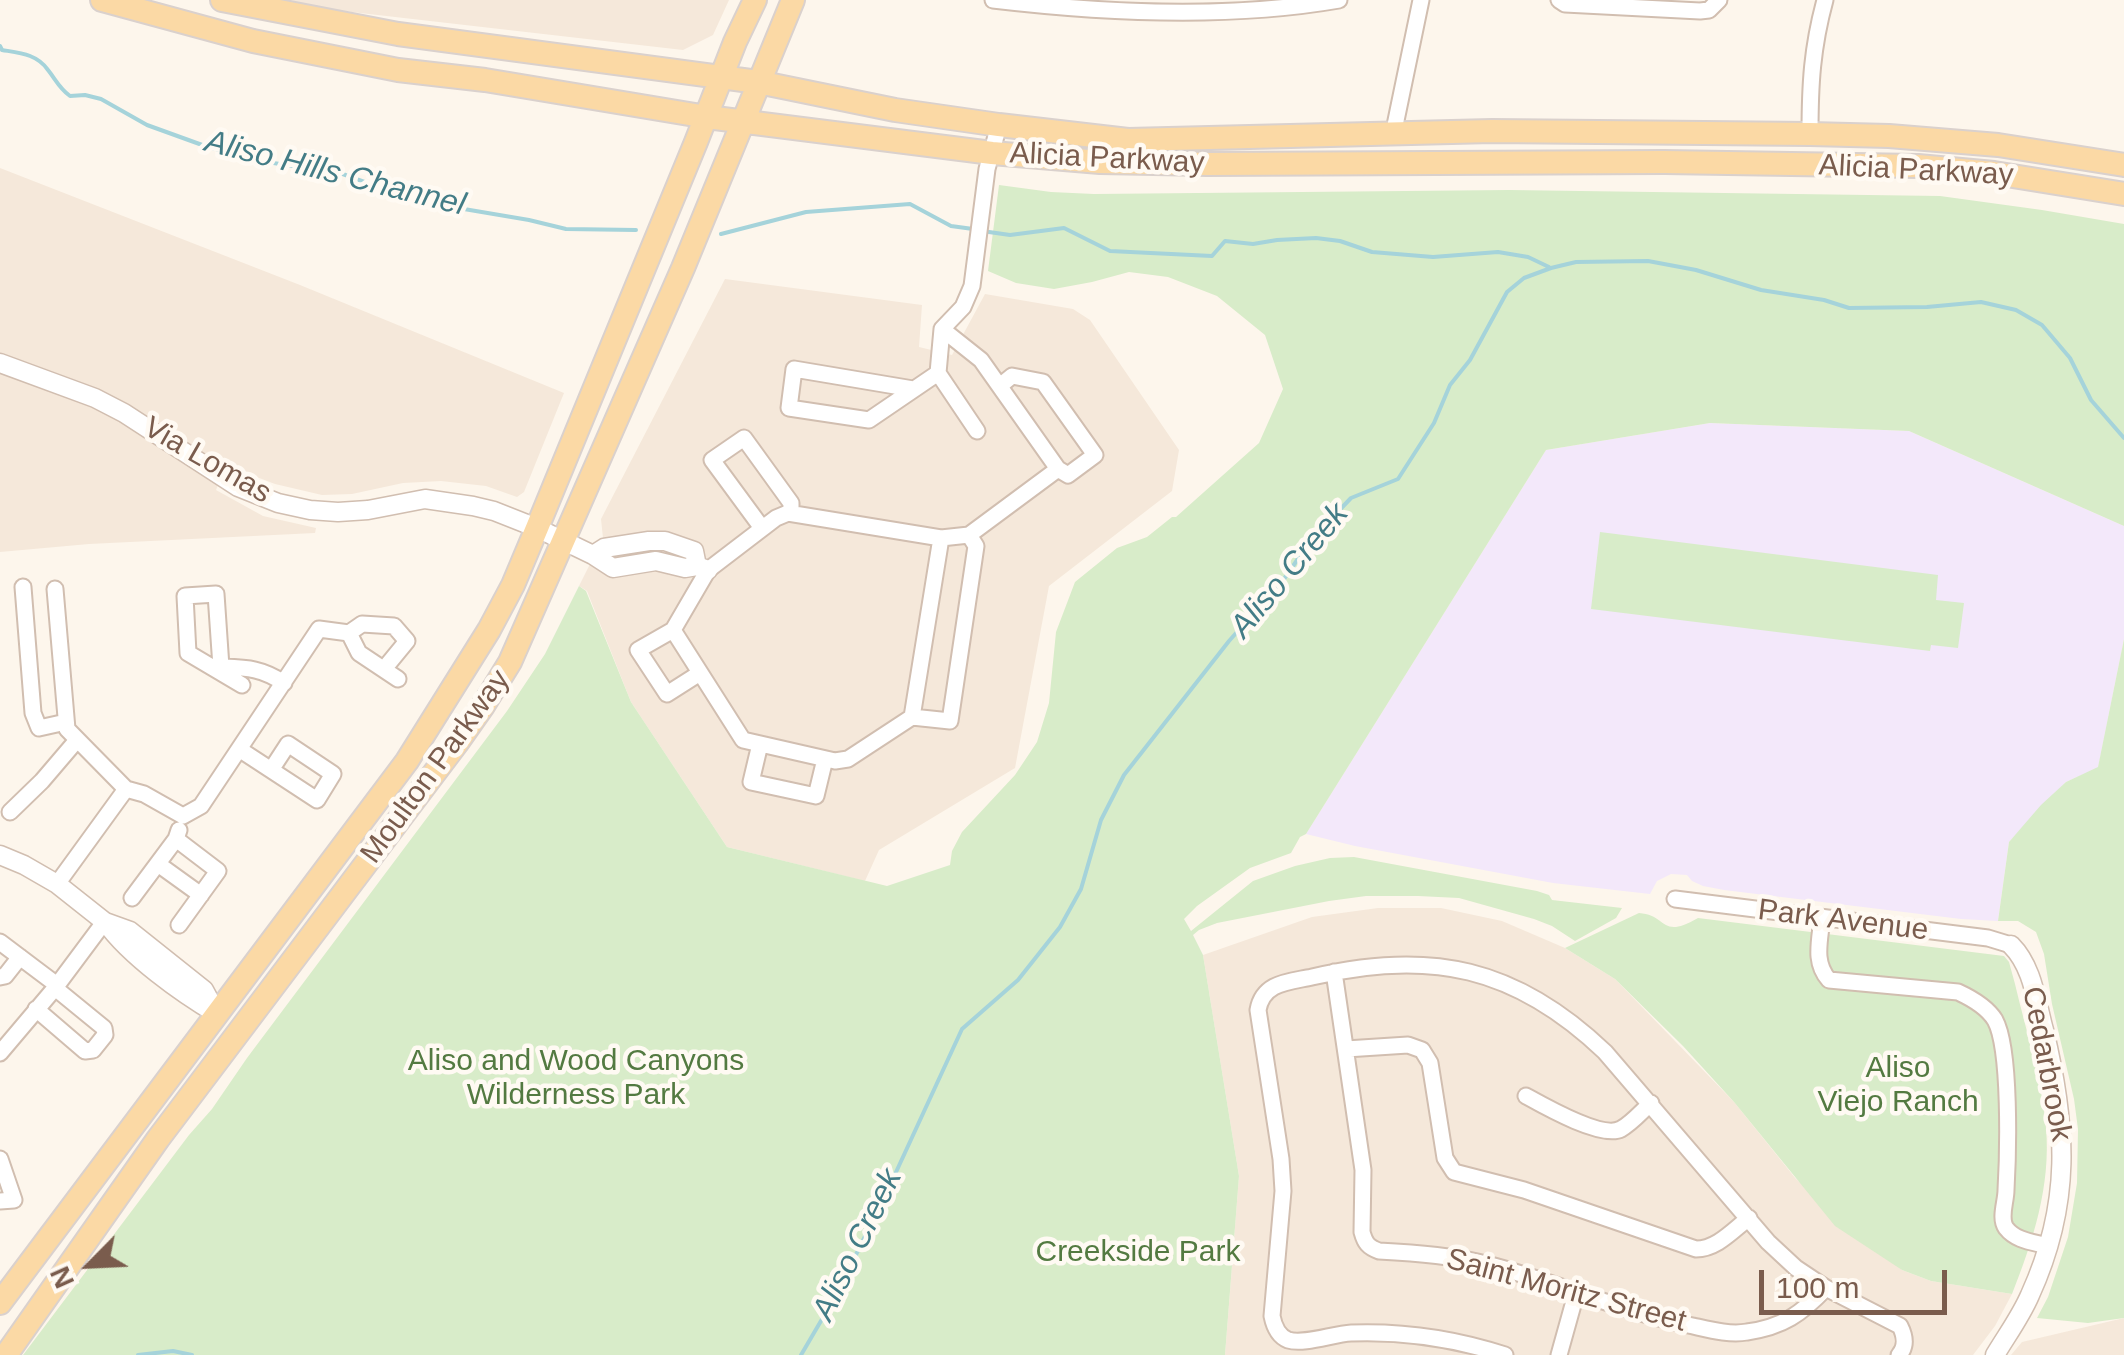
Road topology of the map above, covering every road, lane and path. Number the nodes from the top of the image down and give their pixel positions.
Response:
1 (102, 0) edge
2 (222, 0) edge
3 (755, 0) edge
4 (793, 0) edge
5 (993, 0) edge
6 (1339, 0) edge
7 (1421, 0) edge
8 (1559, 0) edge
9 (1719, 0) edge
10 (1825, 0) edge
11 (1145, 6) edge
12 (734, 42) junction
13 (665, 72) junction
14 (721, 79) junction
15 (758, 82) junction
16 (707, 116) junction
17 (744, 120) junction
18 (999, 125) junction
19 (1810, 134) junction
20 (1393, 135) junction
21 (992, 153) junction
22 (1394, 162) junction
23 (1664, 162) junction
24 (2124, 165) edge
25 (1918, 166) junction
26 (2124, 194) edge
27 (942, 329) junction
28 (0, 364) edge
29 (938, 373) junction
30 (1001, 385) junction
31 (913, 389) junction
32 (977, 431) dead end
33 (1058, 469) junction
34 (791, 513) junction
35 (538, 528) junction
36 (762, 528) junction
37 (969, 535) junction
38 (941, 538) junction
39 (564, 540) junction
40 (702, 568) junction
41 (23, 587) dead end
42 (55, 589) dead end
43 (58, 629) junction
44 (674, 630) junction
45 (348, 633) junction
46 (27, 634) junction
47 (220, 670) junction
48 (700, 673) junction
49 (284, 683) junction
50 (242, 686) dead end
51 (912, 717) junction
52 (66, 722) junction
53 (77, 740) junction
54 (760, 744) junction
55 (240, 749) junction
56 (825, 759) junction
57 (271, 770) dead end
58 (126, 788) junction
59 (10, 812) dead end
60 (183, 816) junction
61 (176, 840) junction
62 (0, 855) edge
63 (158, 864) junction
64 (57, 884) junction
65 (201, 896) junction
66 (132, 898) dead end
67 (1675, 899) dead end
68 (1822, 918) junction
69 (104, 921) junction
70 (179, 925) dead end
71 (0, 942) edge
72 (2011, 945) joint
73 (298, 956) junction
74 (20, 957) junction
75 (1334, 972) junction
76 (0, 977) edge
77 (56, 987) junction
78 (36, 1009) junction
79 (217, 1014) junction
80 (1346, 1050) junction
81 (0, 1053) edge
82 (1526, 1096) dead end
83 (1651, 1103) junction
84 (158, 1139) junction
85 (0, 1159) edge
86 (0, 1201) edge
87 (1749, 1218) junction
88 (2048, 1246) junction
89 (1826, 1288) junction
90 (1576, 1294) junction
91 (0, 1303) edge
92 (6, 1355) edge
93 (1505, 1355) edge
94 (1559, 1355) edge
95 (1899, 1355) edge
96 (1995, 1355) edge

1 - 16 main road, Alicia Parkway
2 - 13 main road, Alicia Parkway
3 - 12 main road, Moulton Parkway
4 - 15 main road, Moulton Parkway
5 - 11 street
6 - 11 street
7 - 20 street
8 - 9 street
10 - 19 street
12 - 13 main road
12 - 14 main road, Moulton Parkway
13 - 14 main road, Alicia Parkway
14 - 15 main road, Alicia Parkway
14 - 16 main road, Moulton Parkway
15 - 17 main road, Moulton Parkway
15 - 18 main road, Alicia Parkway
16 - 17 main road, Alicia Parkway
16 - 35 main road, Moulton Parkway
17 - 21 main road, Alicia Parkway
17 - 39 main road, Moulton Parkway
18 - 20 main road, Alicia Parkway
18 - 21 street
19 - 20 main road, Alicia Parkway
19 - 23 main road
19 - 24 main road, Alicia Parkway
19 - 25 main road
20 - 22 main road
21 - 22 main road, Alicia Parkway
21 - 27 street
22 - 23 main road, Alicia Parkway
23 - 25 main road, Alicia Parkway
25 - 26 main road, Alicia Parkway
27 - 29 street
27 - 30 street
28 - 35 street, Via Lomas
29 - 31 street
29 - 32 street
30 - 33 street
30 - 33 street
31 - 31 street
33 - 37 street
34 - 36 street
34 - 36 street
34 - 38 street
35 - 39 street, Via Lomas
35 - 79 main road, Moulton Parkway
36 - 40 street
37 - 38 street
37 - 51 street
38 - 51 street
39 - 40 street, Via Lomas
39 - 73 main road, Moulton Parkway
40 - 44 street
41 - 46 street
42 - 43 street
43 - 46 street
43 - 52 street
44 - 48 street
44 - 48 street
45 - 45 street
45 - 49 street
46 - 52 street
47 - 47 street
47 - 49 street
47 - 50 street
48 - 54 street
49 - 55 street
51 - 56 street
52 - 53 street
53 - 58 street
53 - 59 street
54 - 56 street
54 - 56 street
55 - 57 street
55 - 60 street
58 - 60 street
58 - 64 street
60 - 61 street
61 - 63 street
61 - 65 street
62 - 64 street
63 - 65 street
63 - 66 street
64 - 69 street
65 - 70 street
67 - 68 street, Park Avenue
68 - 72 street, Park Avenue
68 - 88 street
69 - 77 street
69 - 79 street
71 - 74 street
72 - 88 street, Cedarbrook
73 - 79 main road
73 - 84 main road, Moulton Parkway
74 - 76 street
74 - 77 street
75 - 80 street
75 - 83 street
75 - 93 street
77 - 78 street
77 - 78 street
78 - 81 street
79 - 84 main road
79 - 91 main road, Moulton Parkway
80 - 87 street
80 - 90 street, Saint Moritz Street
82 - 83 street
83 - 87 street
84 - 92 main road, Moulton Parkway
85 - 86 street
87 - 89 street
88 - 96 street, Cedarbrook
89 - 90 street, Saint Moritz Street
89 - 95 street
90 - 94 street

